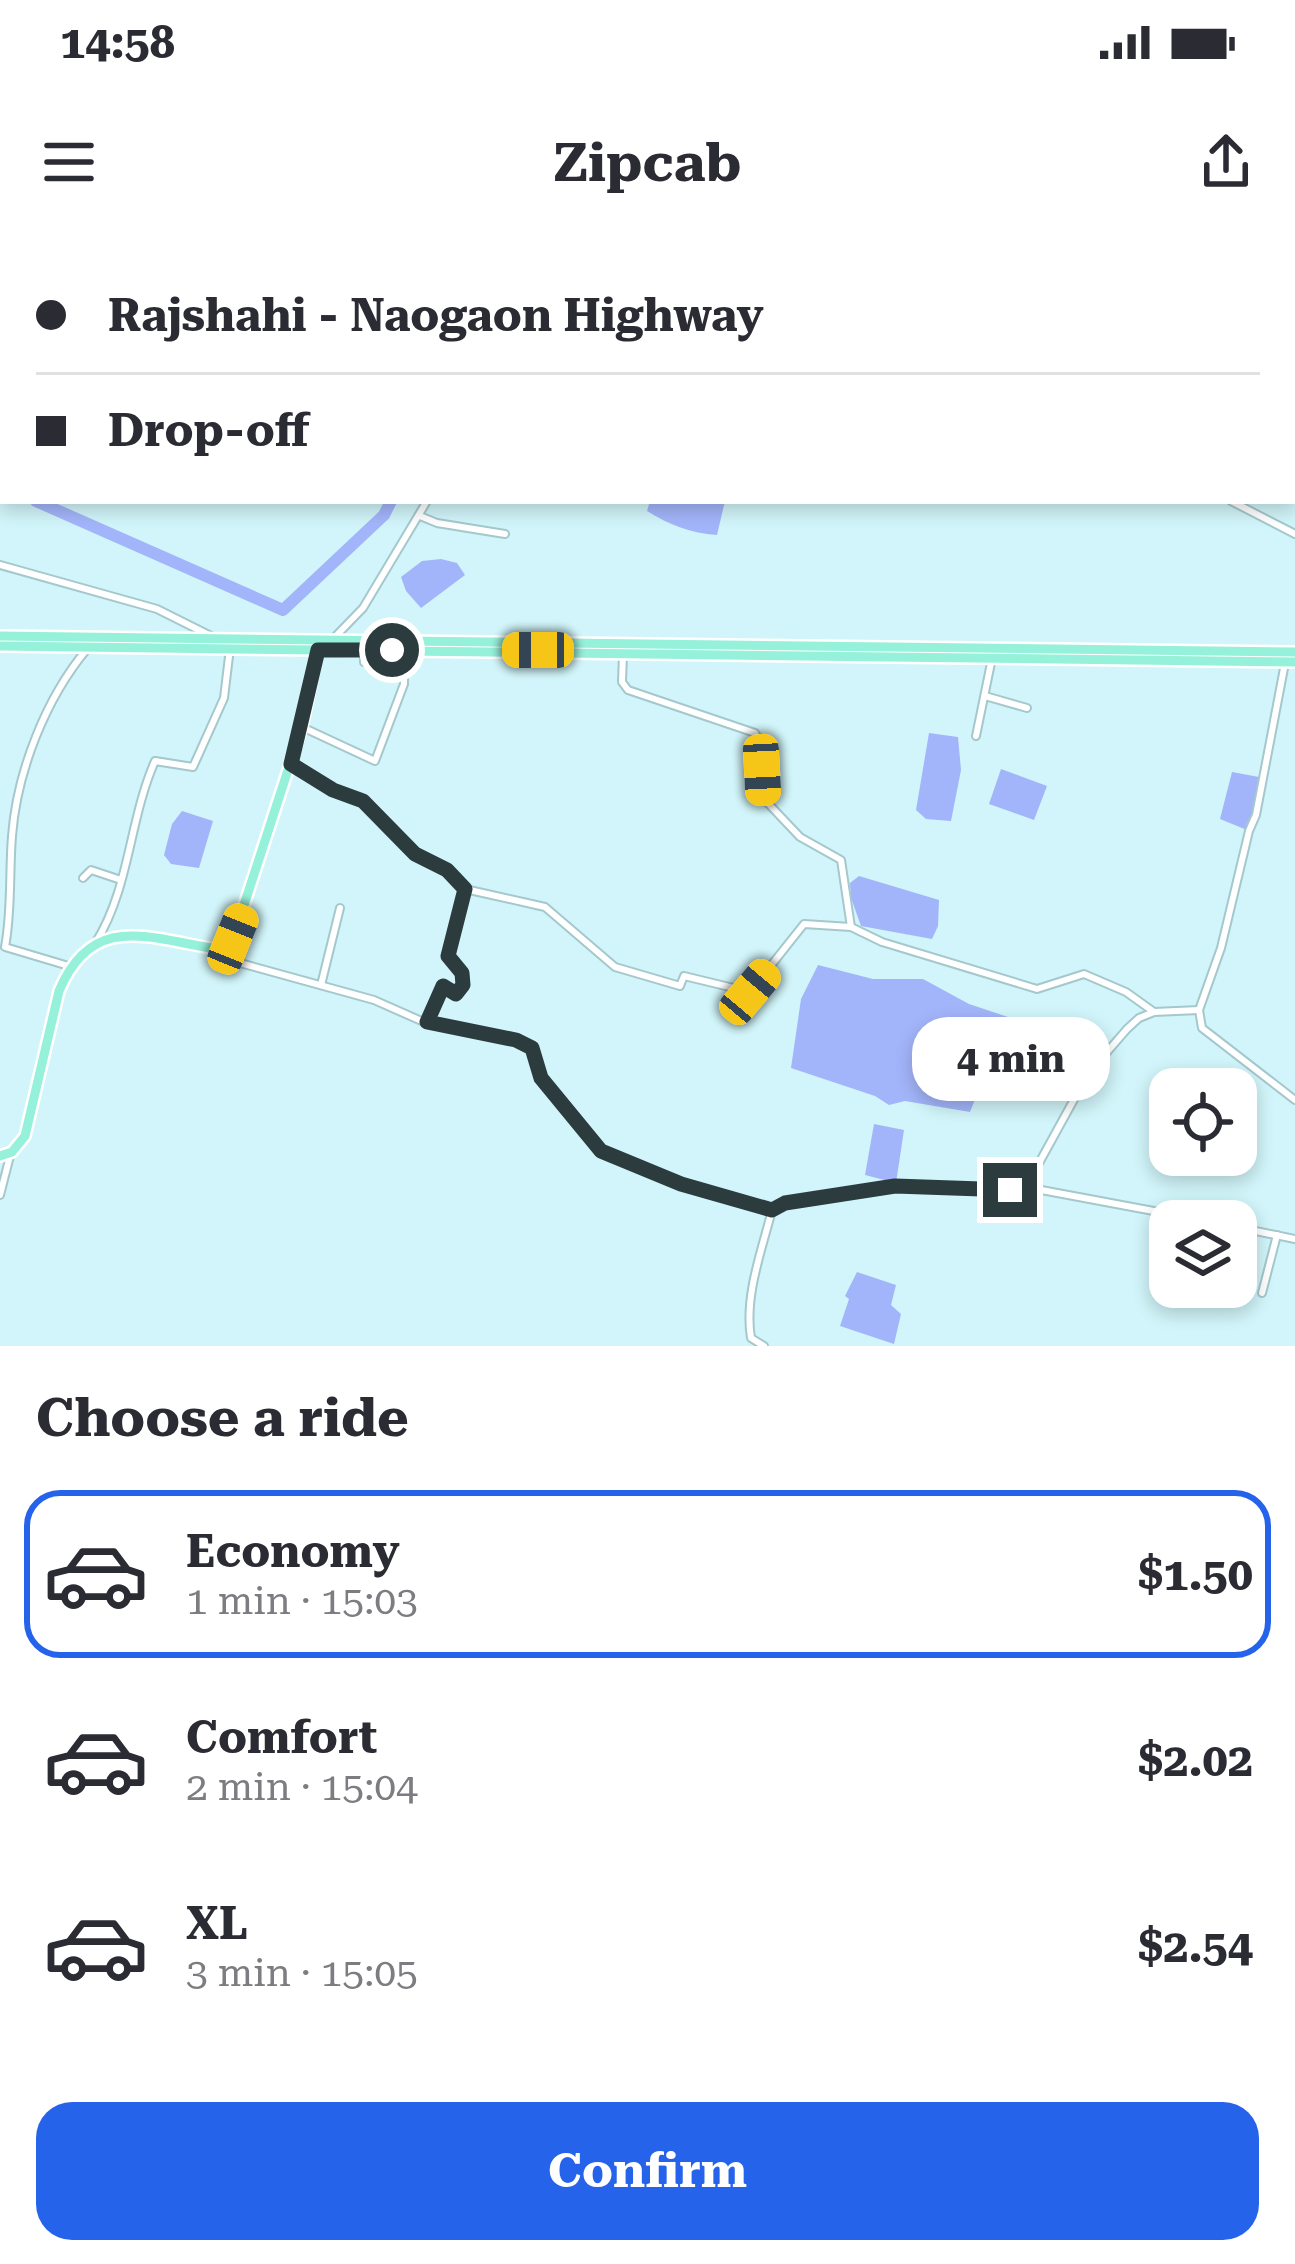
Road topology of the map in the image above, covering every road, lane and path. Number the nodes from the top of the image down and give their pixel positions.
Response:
1 (426, 504) edge
2 (1237, 504) edge
3 (420, 515) junction
4 (505, 534) dead end
5 (1295, 534) edge
6 (0, 565) edge
7 (0, 636) edge
8 (216, 638) junction
9 (332, 640) junction
10 (192, 643) junction
11 (419, 645) junction
12 (0, 646) edge
13 (90, 646) junction
14 (230, 648) junction
15 (1295, 649) edge
16 (318, 650) junction
17 (364, 650) junction
18 (623, 652) junction
19 (1225, 656) junction
20 (992, 658) junction
21 (1290, 662) edge
22 (985, 696) junction
23 (1027, 708) dead end
24 (302, 728) junction
25 (976, 736) dead end
26 (291, 764) junction
27 (83, 878) dead end
28 (122, 880) junction
29 (465, 889) junction
30 (340, 908) dead end
31 (851, 927) junction
32 (96, 942) junction
33 (224, 950) junction
34 (72, 967) junction
35 (321, 985) junction
36 (1199, 1010) junction
37 (1154, 1012) junction
38 (427, 1022) junction
39 (1295, 1100) edge
40 (6, 1154) edge
41 (1024, 1183) junction
42 (0, 1195) edge
43 (772, 1210) junction
44 (1149, 1210) edge
45 (1257, 1231) edge
46 (1277, 1234) junction
47 (1295, 1239) edge
48 (1262, 1293) dead end
49 (764, 1346) edge

1 - 3 street
2 - 5 street
3 - 4 street
3 - 9 street
6 - 8 street
7 - 10 main road
8 - 9 main road
8 - 10 main road
9 - 11 main road
10 - 13 main road
10 - 14 main road
11 - 17 main road
11 - 18 main road
11 - 19 main road
12 - 13 main road
13 - 34 street
14 - 16 main road
14 - 28 street
15 - 19 main road
16 - 17 main road
16 - 24 main road
17 - 24 street
18 - 20 main road
18 - 31 street
19 - 20 main road
19 - 21 main road
20 - 22 street
21 - 36 street
22 - 23 street
22 - 25 street
24 - 26 main road
26 - 29 street
26 - 33 main road
27 - 28 street
28 - 32 street
29 - 31 street
29 - 38 street
30 - 35 street
31 - 37 street
32 - 33 main road
32 - 34 main road
33 - 35 street
34 - 40 main road
35 - 38 street
36 - 37 street
36 - 39 street
37 - 41 street
38 - 43 street
40 - 42 street
41 - 43 street
41 - 44 street
43 - 49 street
45 - 46 street
46 - 47 street
46 - 48 street

